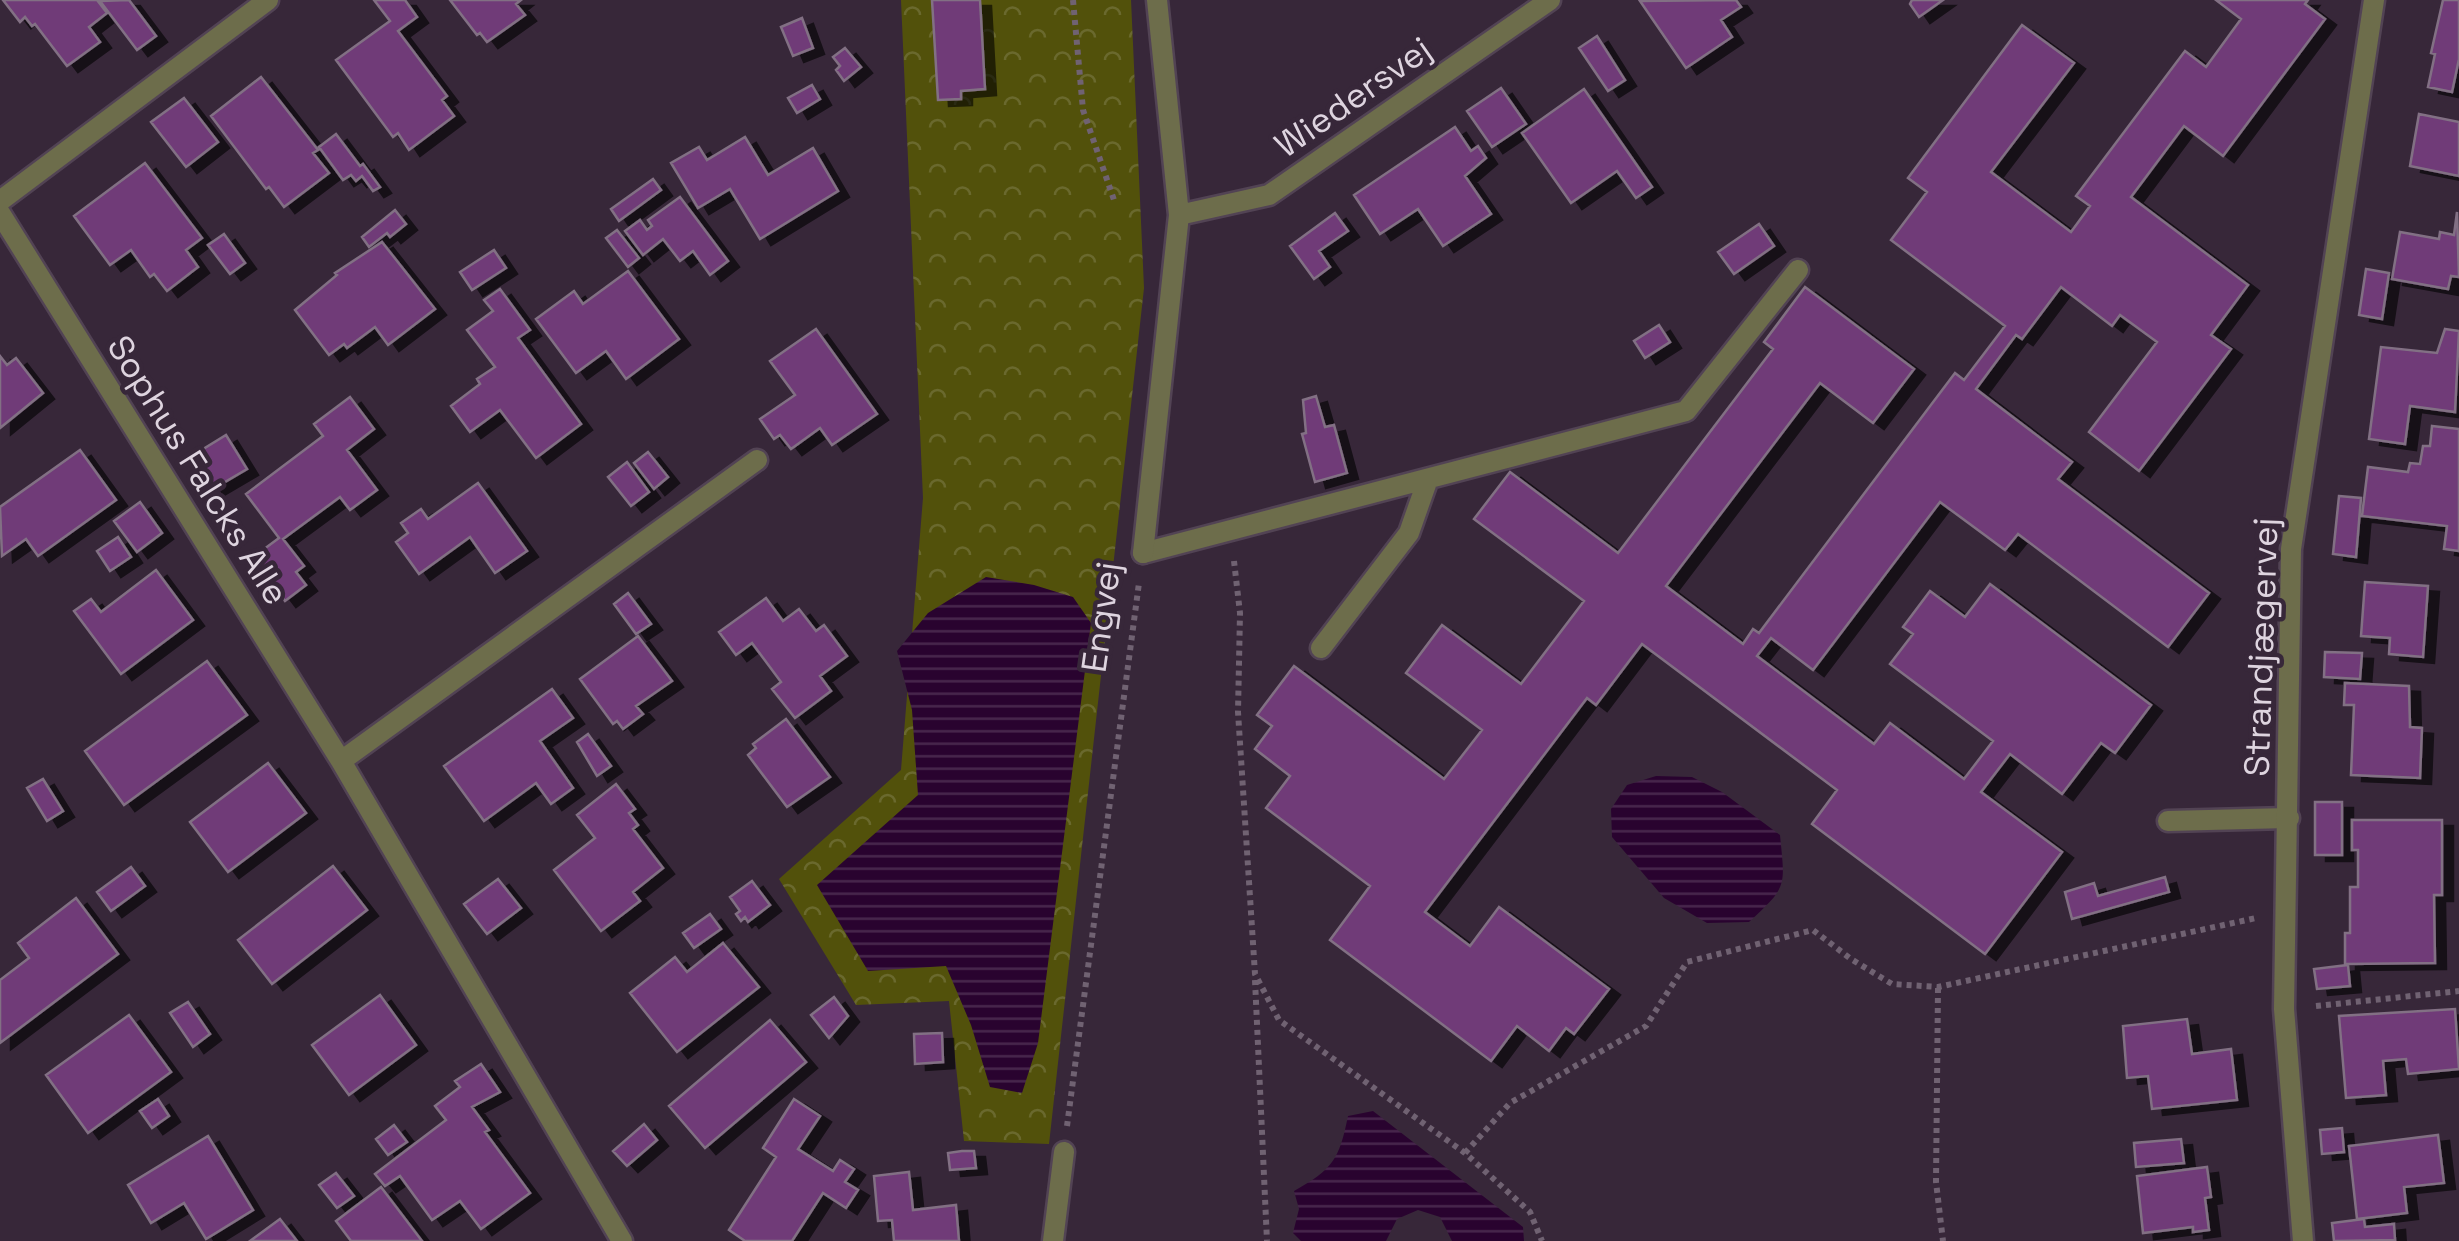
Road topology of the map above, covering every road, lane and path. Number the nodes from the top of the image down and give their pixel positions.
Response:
1 (268, 0) edge
2 (1073, 0) edge
3 (1157, 0) edge
4 (1550, 0) edge
5 (2374, 0) edge
6 (1114, 200) dead end
7 (0, 201) edge
8 (0, 213) edge
9 (1179, 215) junction
10 (1798, 270) dead end
11 (756, 460) dead end
12 (1428, 479) junction
13 (1230, 532) junction
14 (1143, 553) junction
15 (1321, 648) dead end
16 (341, 761) junction
17 (2289, 818) junction
18 (2168, 821) dead end
19 (2287, 911) junction
20 (1255, 974) junction
21 (1938, 988) junction
22 (2459, 991) edge
23 (2284, 1009) junction
24 (1064, 1152) joint
25 (1464, 1153) junction
26 (622, 1241) edge
27 (1054, 1241) edge
28 (1267, 1241) edge
29 (1542, 1241) edge
30 (1942, 1241) edge
31 (2303, 1241) edge

1 - 7 street
2 - 6 path
3 - 9 street, Engvej
4 - 9 street, Wiedersvej
5 - 17 street, Strandjægervej
8 - 16 street, Sophus Falcks Alle
9 - 14 street, Engvej
10 - 12 street
11 - 16 street
12 - 13 street
12 - 15 street
13 - 14 street
13 - 20 path
14 - 24 path, Engvej
16 - 26 street, Sophus Falcks Alle
17 - 18 street
17 - 19 street, Strandjægervej
19 - 21 path
19 - 23 street, Strandjægervej
20 - 25 path
20 - 28 path
21 - 25 path
21 - 30 path
22 - 23 path
23 - 31 street, Strandjægervej
24 - 27 street
25 - 29 path

